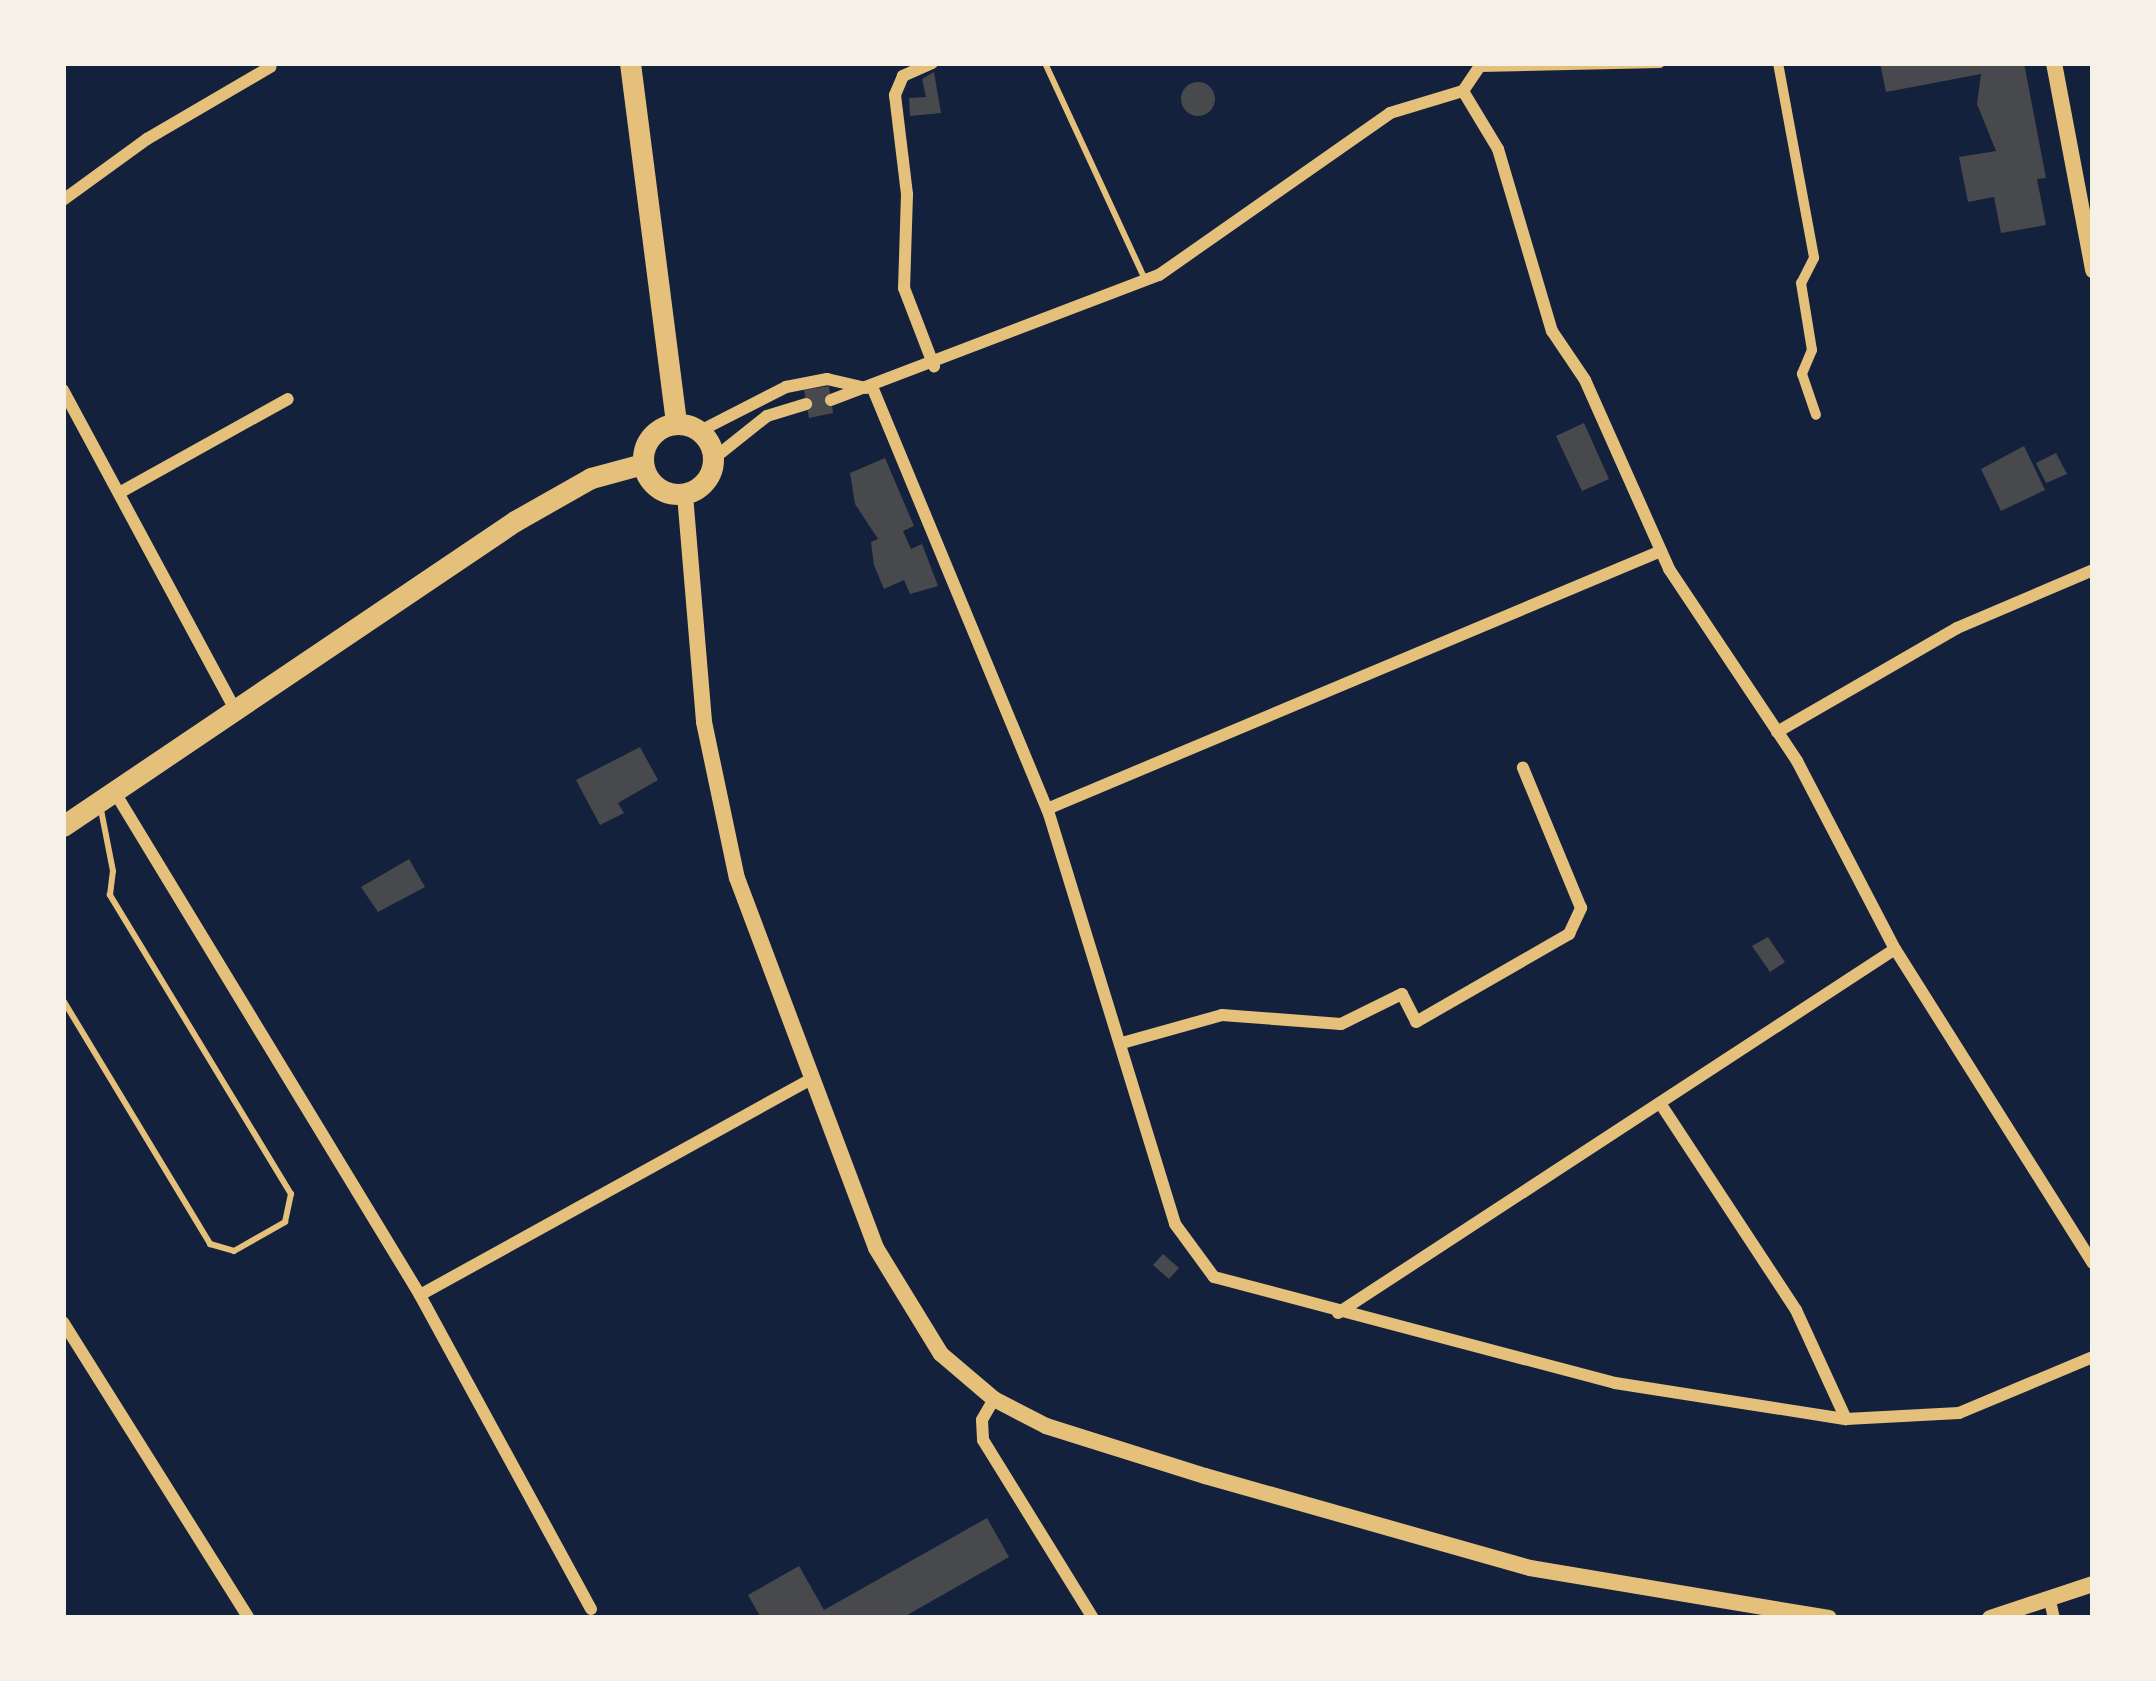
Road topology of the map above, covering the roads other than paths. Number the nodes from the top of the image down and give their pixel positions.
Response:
1 (630, 63) edge
2 (932, 63) edge
3 (1045, 63) edge
4 (1660, 63) edge
5 (1778, 63) edge
6 (2054, 63) edge
7 (1481, 65) edge
8 (270, 67) dead end
9 (1463, 92) junction
10 (63, 200) edge
11 (2093, 270) edge
12 (1146, 281) junction
13 (934, 366) junction
14 (873, 389) junction
15 (63, 390) edge
16 (289, 399) dead end
17 (831, 400) dead end
18 (806, 404) dead end
19 (1816, 415) dead end
20 (676, 423) junction
21 (700, 431) junction
22 (713, 459) junction
23 (643, 464) junction
24 (119, 493) junction
25 (685, 494) junction
26 (1661, 550) junction
27 (2093, 570) edge
28 (236, 712) junction
29 (1777, 732) junction
30 (1522, 768) dead end
31 (107, 796) junction
32 (1047, 809) junction
33 (63, 826) edge
34 (1895, 949) junction
35 (63, 1000) edge
36 (1122, 1043) junction
37 (813, 1078) junction
38 (1660, 1103) junction
39 (2093, 1263) edge
40 (420, 1294) junction
41 (1338, 1313) junction
42 (63, 1322) edge
43 (2093, 1357) edge
44 (994, 1399) junction
45 (1846, 1419) junction
46 (2093, 1584) edge
47 (591, 1609) dead end
48 (2052, 1609) edge
49 (249, 1618) edge
50 (1093, 1618) edge
51 (1828, 1618) edge
52 (1990, 1618) edge

1 - 20 main road
2 - 13 street
3 - 12 lane
4 - 7 street
5 - 19 street
6 - 11 street
7 - 9 street
8 - 10 street
9 - 12 street
9 - 26 street
12 - 13 street
13 - 14 street
14 - 17 street
14 - 21 street
14 - 32 street
15 - 24 street
16 - 24 street
18 - 22 street
20 - 21 main road
20 - 23 main road
21 - 22 main road
22 - 25 main road
23 - 25 main road
23 - 28 main road
24 - 28 street
25 - 37 street
26 - 29 street
26 - 32 street
27 - 29 street
28 - 31 main road
29 - 34 street
30 - 36 street
31 - 33 main road
31 - 35 lane
31 - 40 street
32 - 36 street
34 - 38 street
34 - 39 street
36 - 41 street
37 - 40 street
37 - 44 street
38 - 41 street
38 - 45 street
40 - 47 street
41 - 45 street
42 - 49 street
43 - 45 street
44 - 50 street
44 - 51 street
46 - 48 street
48 - 52 street

